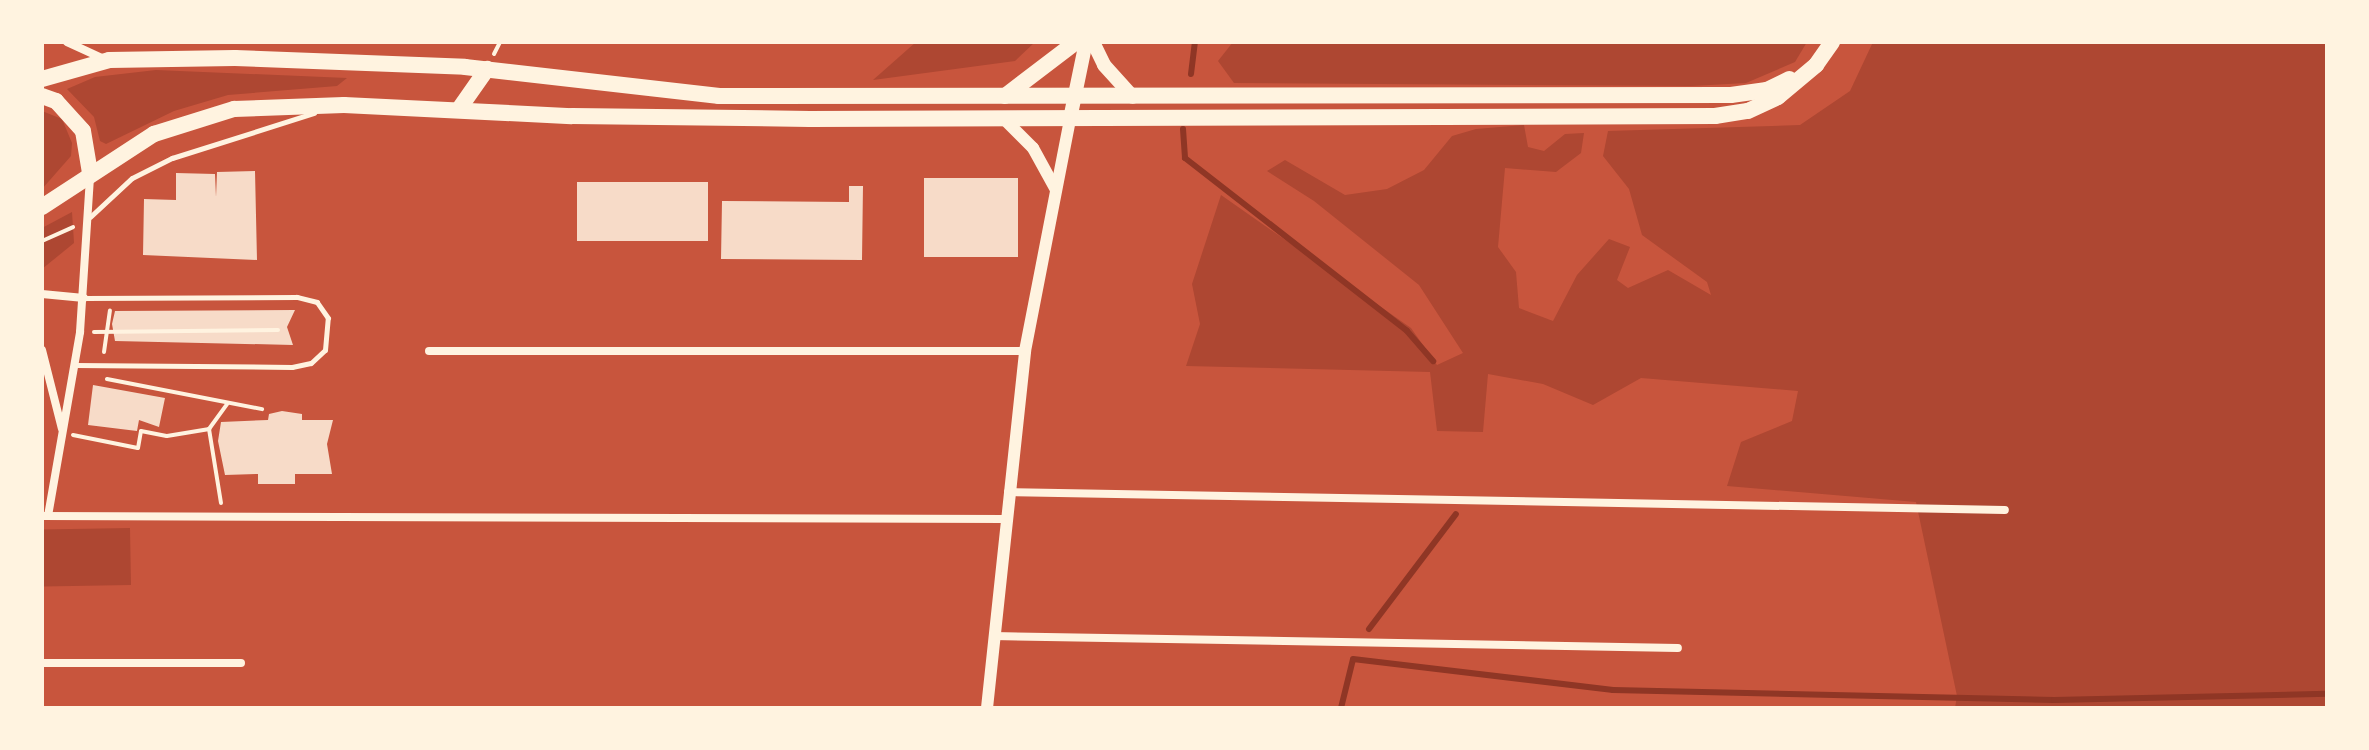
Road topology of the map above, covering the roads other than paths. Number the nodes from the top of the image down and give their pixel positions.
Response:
1 (67, 42) edge
2 (1076, 42) edge
3 (1086, 42) edge
4 (1093, 42) edge
5 (1832, 42) edge
6 (109, 60) junction
7 (1816, 65) junction
8 (487, 69) junction
9 (42, 79) edge
10 (42, 96) edge
11 (1004, 97) junction
12 (1074, 97) junction
13 (1133, 97) junction
14 (344, 105) junction
15 (459, 109) junction
16 (1004, 119) junction
17 (1070, 119) junction
18 (90, 173) junction
19 (1055, 188) junction
20 (42, 207) edge
21 (90, 217) junction
22 (42, 294) edge
23 (84, 298) junction
24 (42, 350) edge
25 (429, 351) dead end
26 (1025, 351) junction
27 (75, 365) junction
28 (63, 433) junction
29 (1007, 492) junction
30 (2005, 510) dead end
31 (45, 516) edge
32 (1004, 519) junction
33 (993, 636) junction
34 (1678, 648) dead end
35 (42, 663) edge
36 (241, 663) dead end
37 (987, 708) edge

1 - 6 street
2 - 11 main road
3 - 12 main road
4 - 13 main road
5 - 7 main road
6 - 8 main road
6 - 9 main road
7 - 13 main road
7 - 17 main road
8 - 11 main road
8 - 15 main road
10 - 18 main road
11 - 12 main road
12 - 13 main road
12 - 17 main road
14 - 15 main road
14 - 18 main road
14 - 21 lane
15 - 16 main road
16 - 17 main road
16 - 19 street
17 - 19 street
18 - 20 main road
18 - 21 street
19 - 26 street
21 - 23 street
22 - 23 street
23 - 27 street
23 - 27 lane
24 - 28 street
25 - 26 street
26 - 29 street
27 - 28 street
28 - 31 street
29 - 30 street
29 - 32 street
31 - 32 street
32 - 33 street
33 - 34 street
33 - 37 street
35 - 36 street

